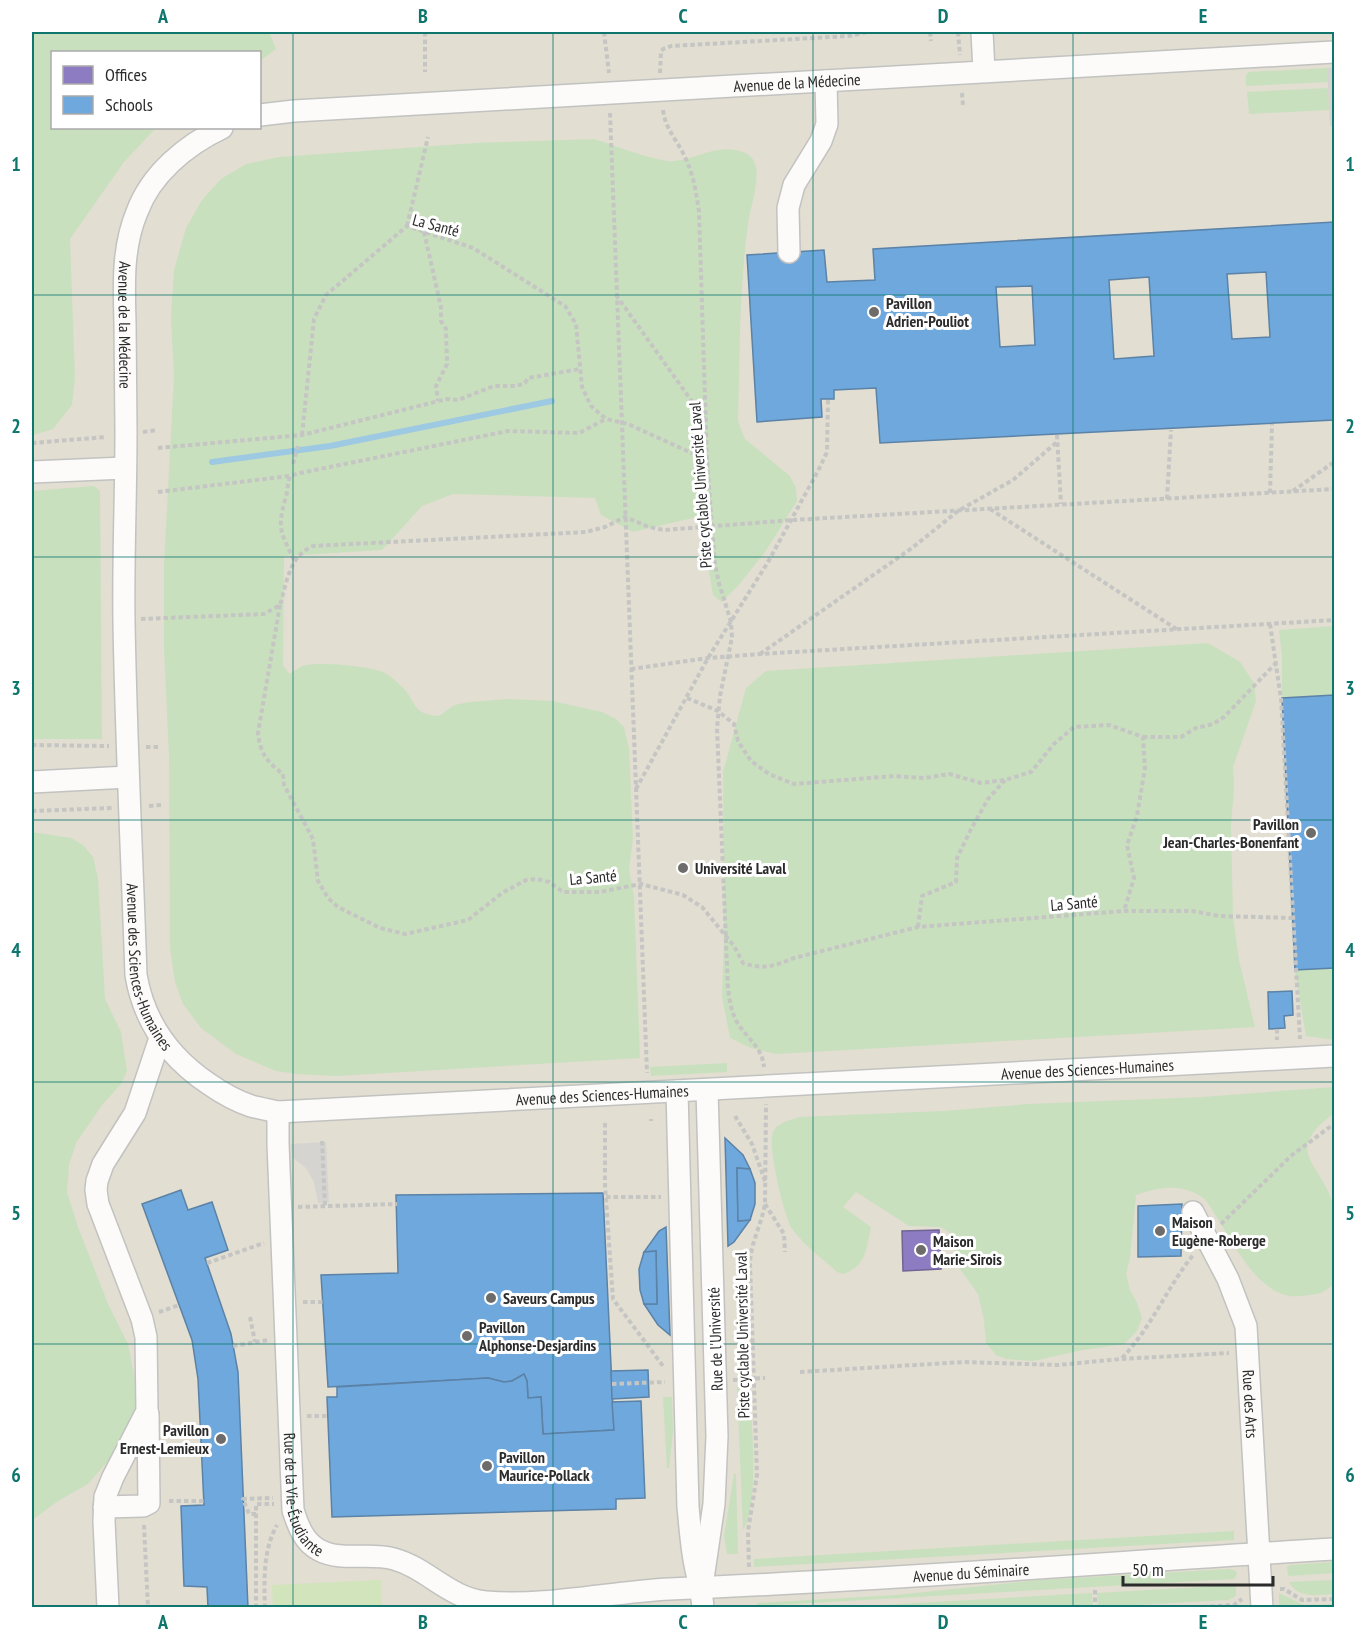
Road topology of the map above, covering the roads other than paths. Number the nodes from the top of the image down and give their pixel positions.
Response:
1 (982, 32) edge
2 (1335, 52) edge
3 (984, 71) junction
4 (826, 81) junction
5 (261, 115) edge
6 (220, 129) edge
7 (789, 252) dead end
8 (125, 468) junction
9 (32, 472) edge
10 (128, 777) junction
11 (32, 782) edge
12 (160, 1038) junction
13 (1335, 1056) edge
14 (707, 1090) junction
15 (677, 1092) junction
16 (278, 1112) junction
17 (1193, 1212) dead end
18 (147, 1411) junction
19 (104, 1507) junction
20 (1335, 1549) edge
21 (1250, 1554) junction
22 (702, 1598) edge
23 (108, 1608) edge
24 (1262, 1608) edge

1 - 3 street
2 - 3 street, Avenue de la Médecine
3 - 4 street, Avenue de la Médecine
4 - 5 street, Avenue de la Médecine
4 - 7 street
6 - 8 street, Avenue de la Médecine
8 - 9 street
8 - 10 street, Avenue des Sciences-Humaines
10 - 11 street
10 - 12 street, Avenue des Sciences-Humaines
12 - 16 street, Avenue des Sciences-Humaines
12 - 18 street
13 - 14 street, Avenue des Sciences-Humaines
14 - 15 street, Avenue des Sciences-Humaines
14 - 22 street, Rue de l'Université
15 - 16 street, Avenue des Sciences-Humaines
15 - 22 street, Rue de l'Université
16 - 22 street, Rue de la Vie-Étudiante
17 - 21 street, Rue des Arts
18 - 19 street
18 - 19 street
19 - 23 street
20 - 21 street, Avenue du Séminaire
21 - 22 street, Avenue du Séminaire
21 - 24 street, Rue des Arts

